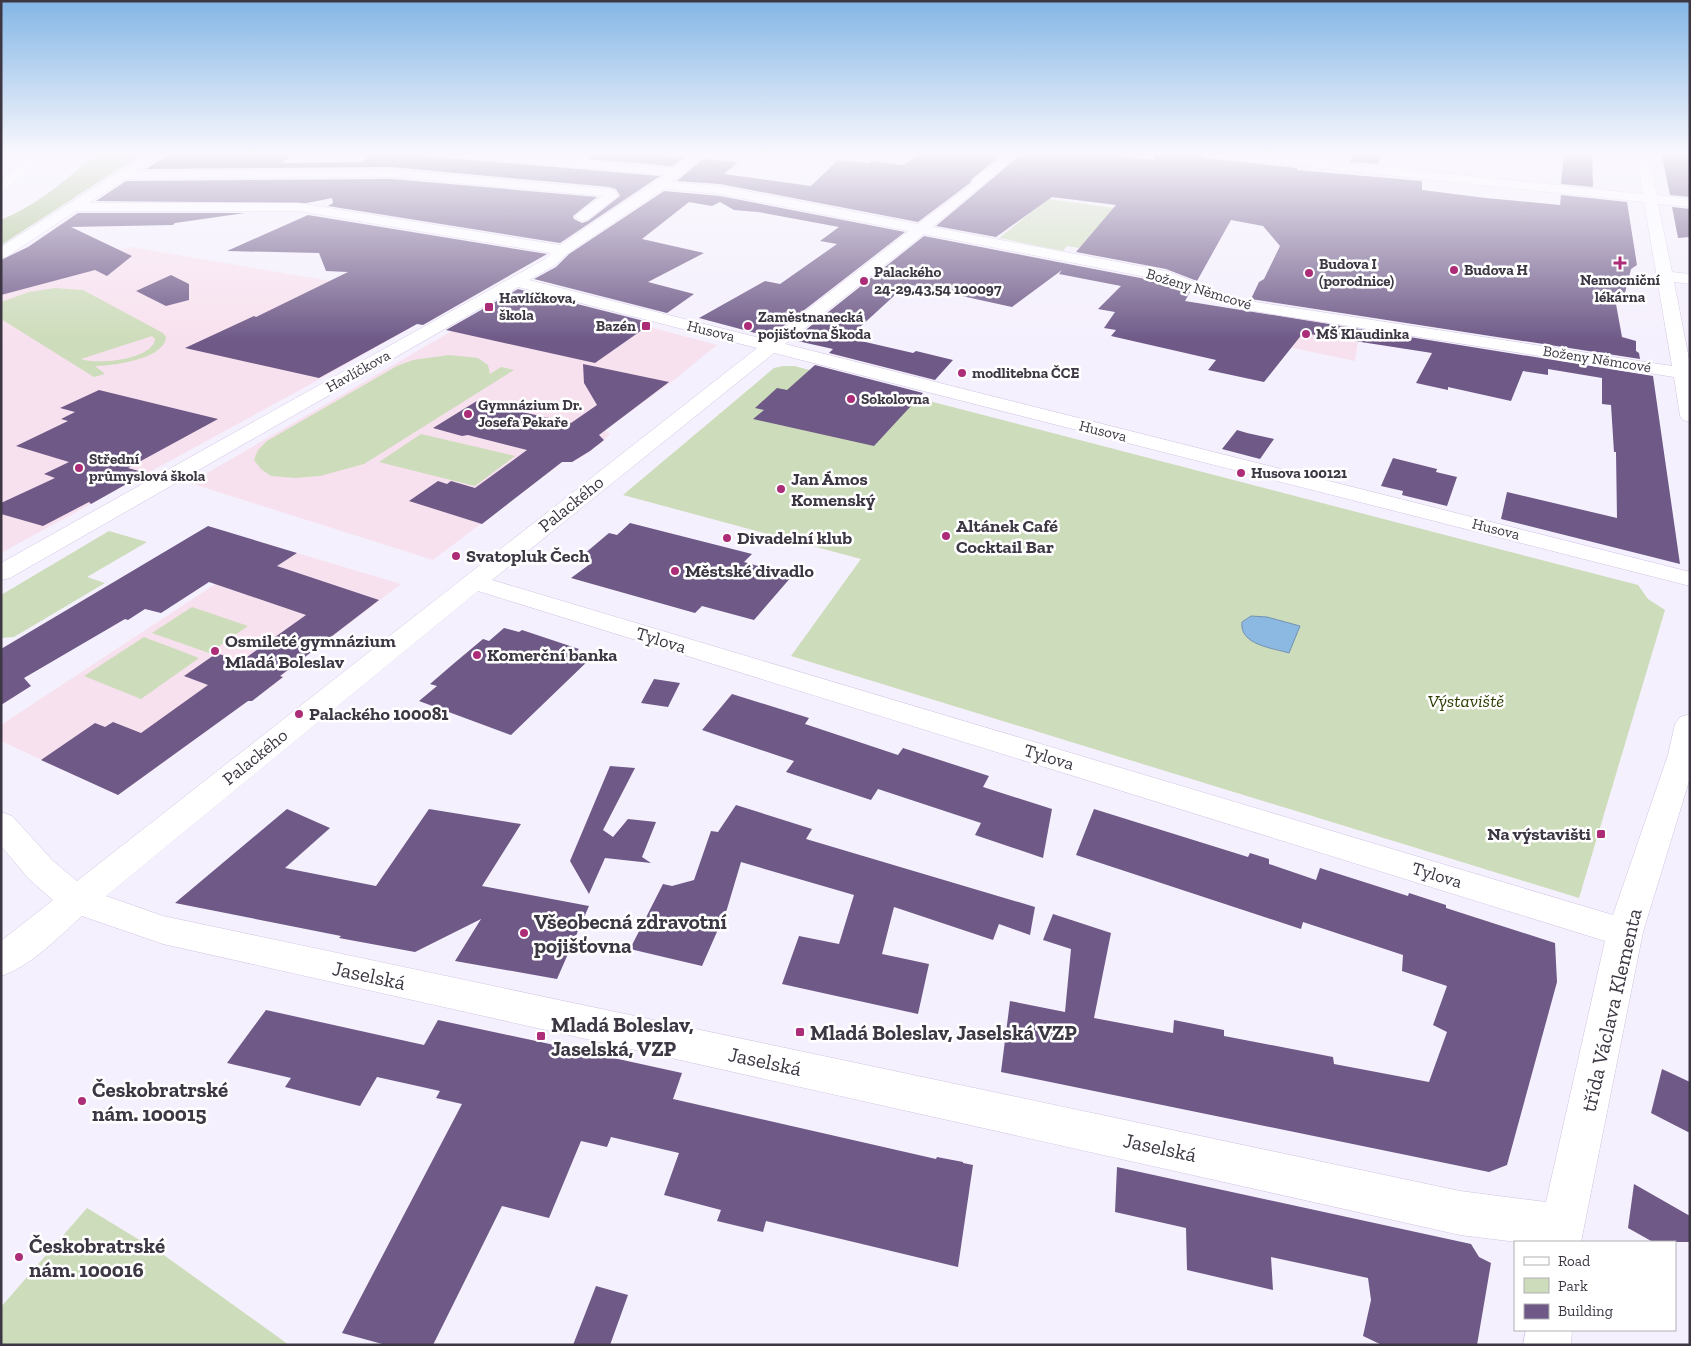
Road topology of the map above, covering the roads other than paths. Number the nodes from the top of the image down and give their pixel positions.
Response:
1 (62, 215) edge
2 (349, 215) edge
3 (584, 215) edge
4 (615, 215) edge
5 (847, 215) edge
6 (938, 215) edge
7 (1652, 215) edge
8 (574, 222) dead end
9 (920, 229) junction
10 (558, 232) dead end
11 (566, 248) junction
12 (1, 254) edge
13 (1664, 276) junction
14 (1690, 279) edge
15 (517, 282) junction
16 (771, 347) junction
17 (1685, 373) edge
18 (1690, 416) edge
19 (1, 573) edge
20 (1690, 579) edge
21 (474, 582) junction
22 (1688, 745) edge
23 (1, 824) edge
24 (77, 900) junction
25 (1624, 932) junction
26 (1, 961) edge
27 (1560, 1234) edge
28 (1549, 1331) edge
29 (1547, 1345) edge

1 - 12 street
2 - 11 street
3 - 8 street
4 - 11 street, Havlíčkova
5 - 9 street, Boženy Němcové
6 - 9 street, Palackého
7 - 13 street
9 - 16 street, Palackého
9 - 17 street, Boženy Němcové
10 - 11 street
11 - 15 street, Havlíčkova
13 - 14 street
13 - 17 street
15 - 16 street, Husova
15 - 19 street, Havlíčkova
16 - 20 street, Husova
16 - 21 street, Palackého
17 - 18 street
21 - 24 street, Palackého
21 - 25 street, Tylova
22 - 25 street, třída Václava Klementa
23 - 24 street, Jaselská
24 - 26 street, Palackého
24 - 27 street, Jaselská
25 - 27 street, třída Václava Klementa
28 - 29 street

